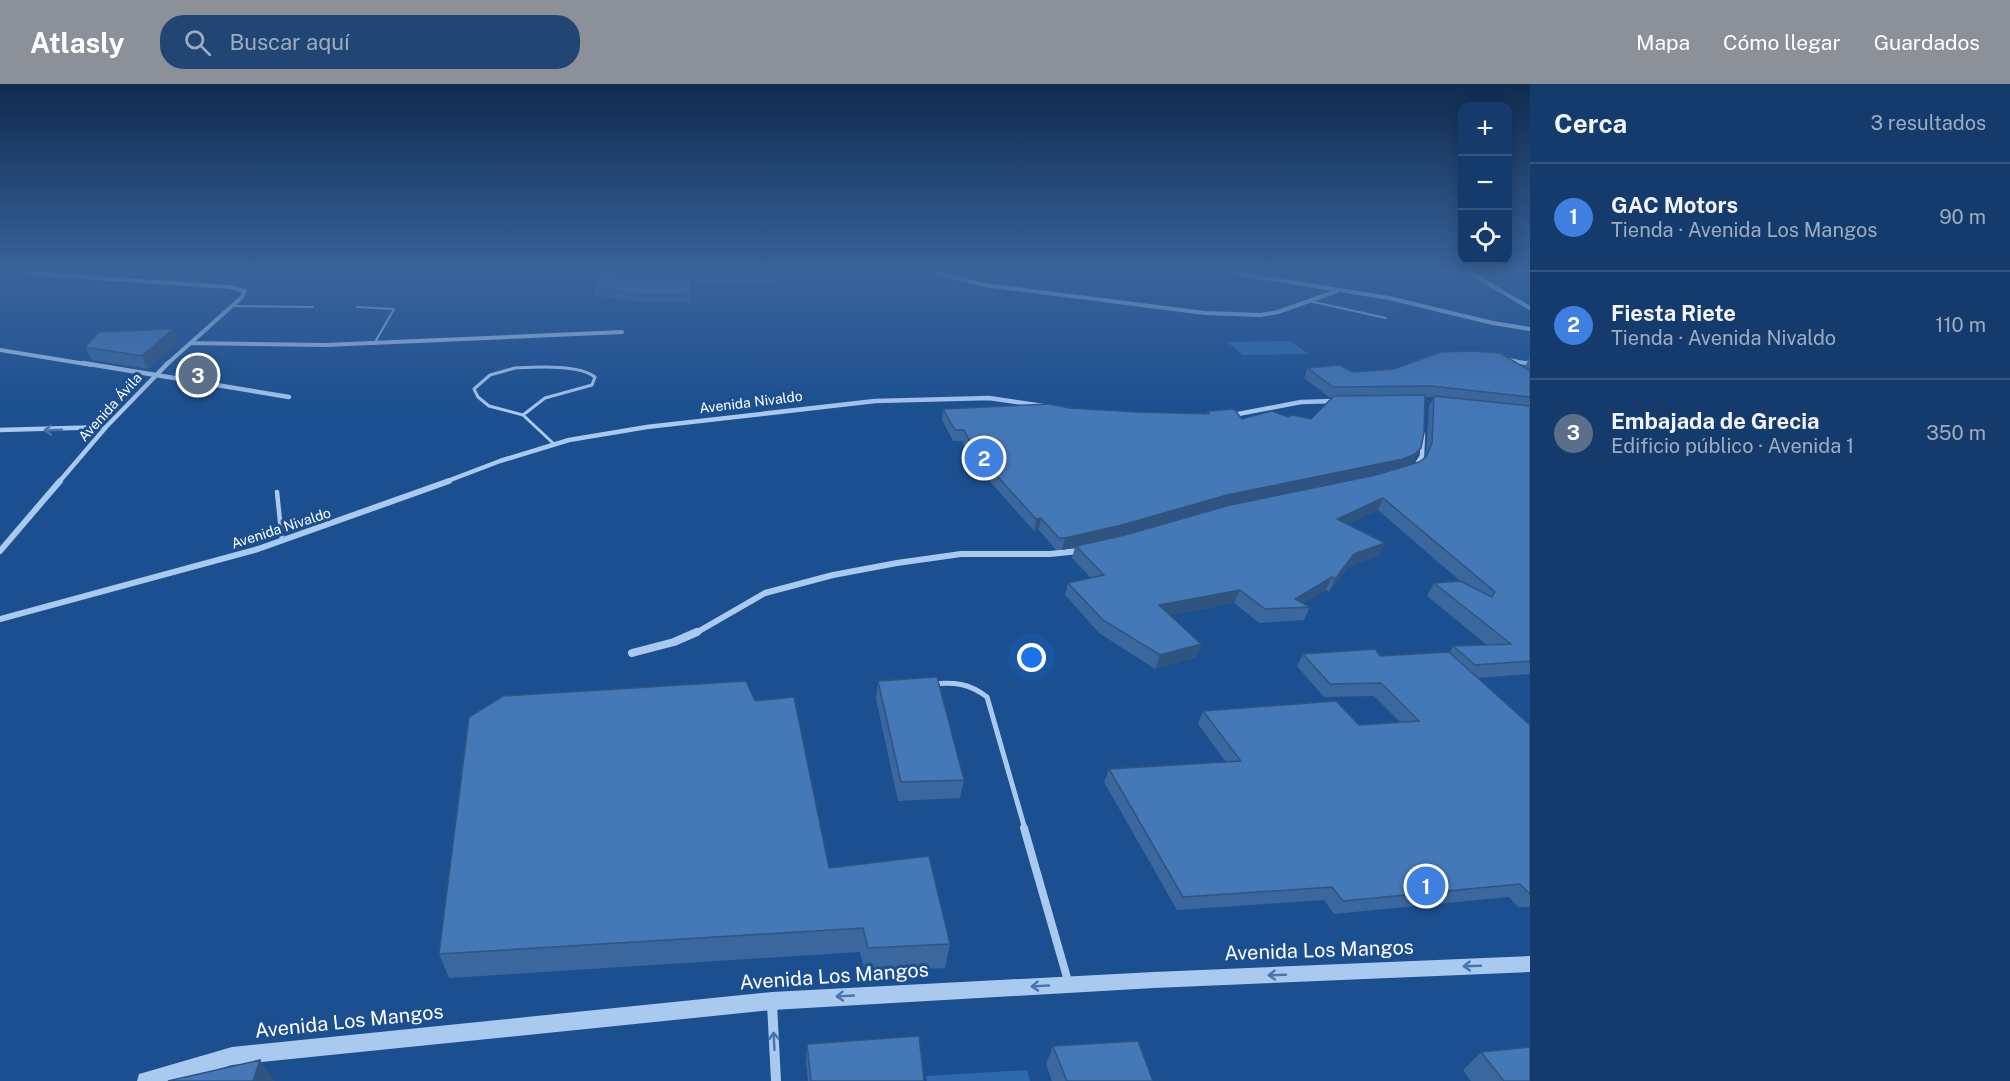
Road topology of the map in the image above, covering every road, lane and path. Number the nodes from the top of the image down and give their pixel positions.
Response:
1 (217, 320) edge
2 (388, 320) edge
3 (1487, 320) edge
4 (1530, 329) edge
5 (622, 332) dead end
6 (190, 343) junction
7 (374, 344) junction
8 (0, 351) edge
9 (1493, 359) edge
10 (1530, 364) edge
11 (153, 377) junction
12 (289, 398) dead end
13 (1344, 401) edge
14 (1055, 408) edge
15 (523, 415) junction
16 (1226, 416) edge
17 (1424, 423) edge
18 (106, 427) junction
19 (1, 431) edge
20 (554, 444) junction
21 (1407, 470) edge
22 (277, 492) dead end
23 (282, 541) junction
24 (1088, 550) edge
25 (0, 551) edge
26 (0, 619) edge
27 (632, 653) dead end
28 (926, 684) edge
29 (1530, 964) edge
30 (1069, 984) junction
31 (772, 1001) junction
32 (146, 1081) edge
33 (776, 1081) edge

1 - 6 street, Avenida Ávila
2 - 7 lane
3 - 4 street
5 - 7 street
6 - 7 street
6 - 11 street, Avenida Ávila
8 - 11 street
9 - 10 street
11 - 12 street
11 - 18 street, Avenida Ávila
13 - 16 street
14 - 20 street, Avenida Nivaldo
15 - 15 lane
15 - 20 lane
17 - 21 street
18 -> 19 street
18 - 25 street, Avenida Ávila
20 - 23 street, Avenida Nivaldo
22 - 23 lane
23 - 26 street, Avenida Nivaldo
24 - 27 street
28 - 30 lane
29 -> 30 street, Avenida Los Mangos
30 -> 31 street, Avenida Los Mangos
31 - 32 street, Avenida Los Mangos
33 -> 31 street

